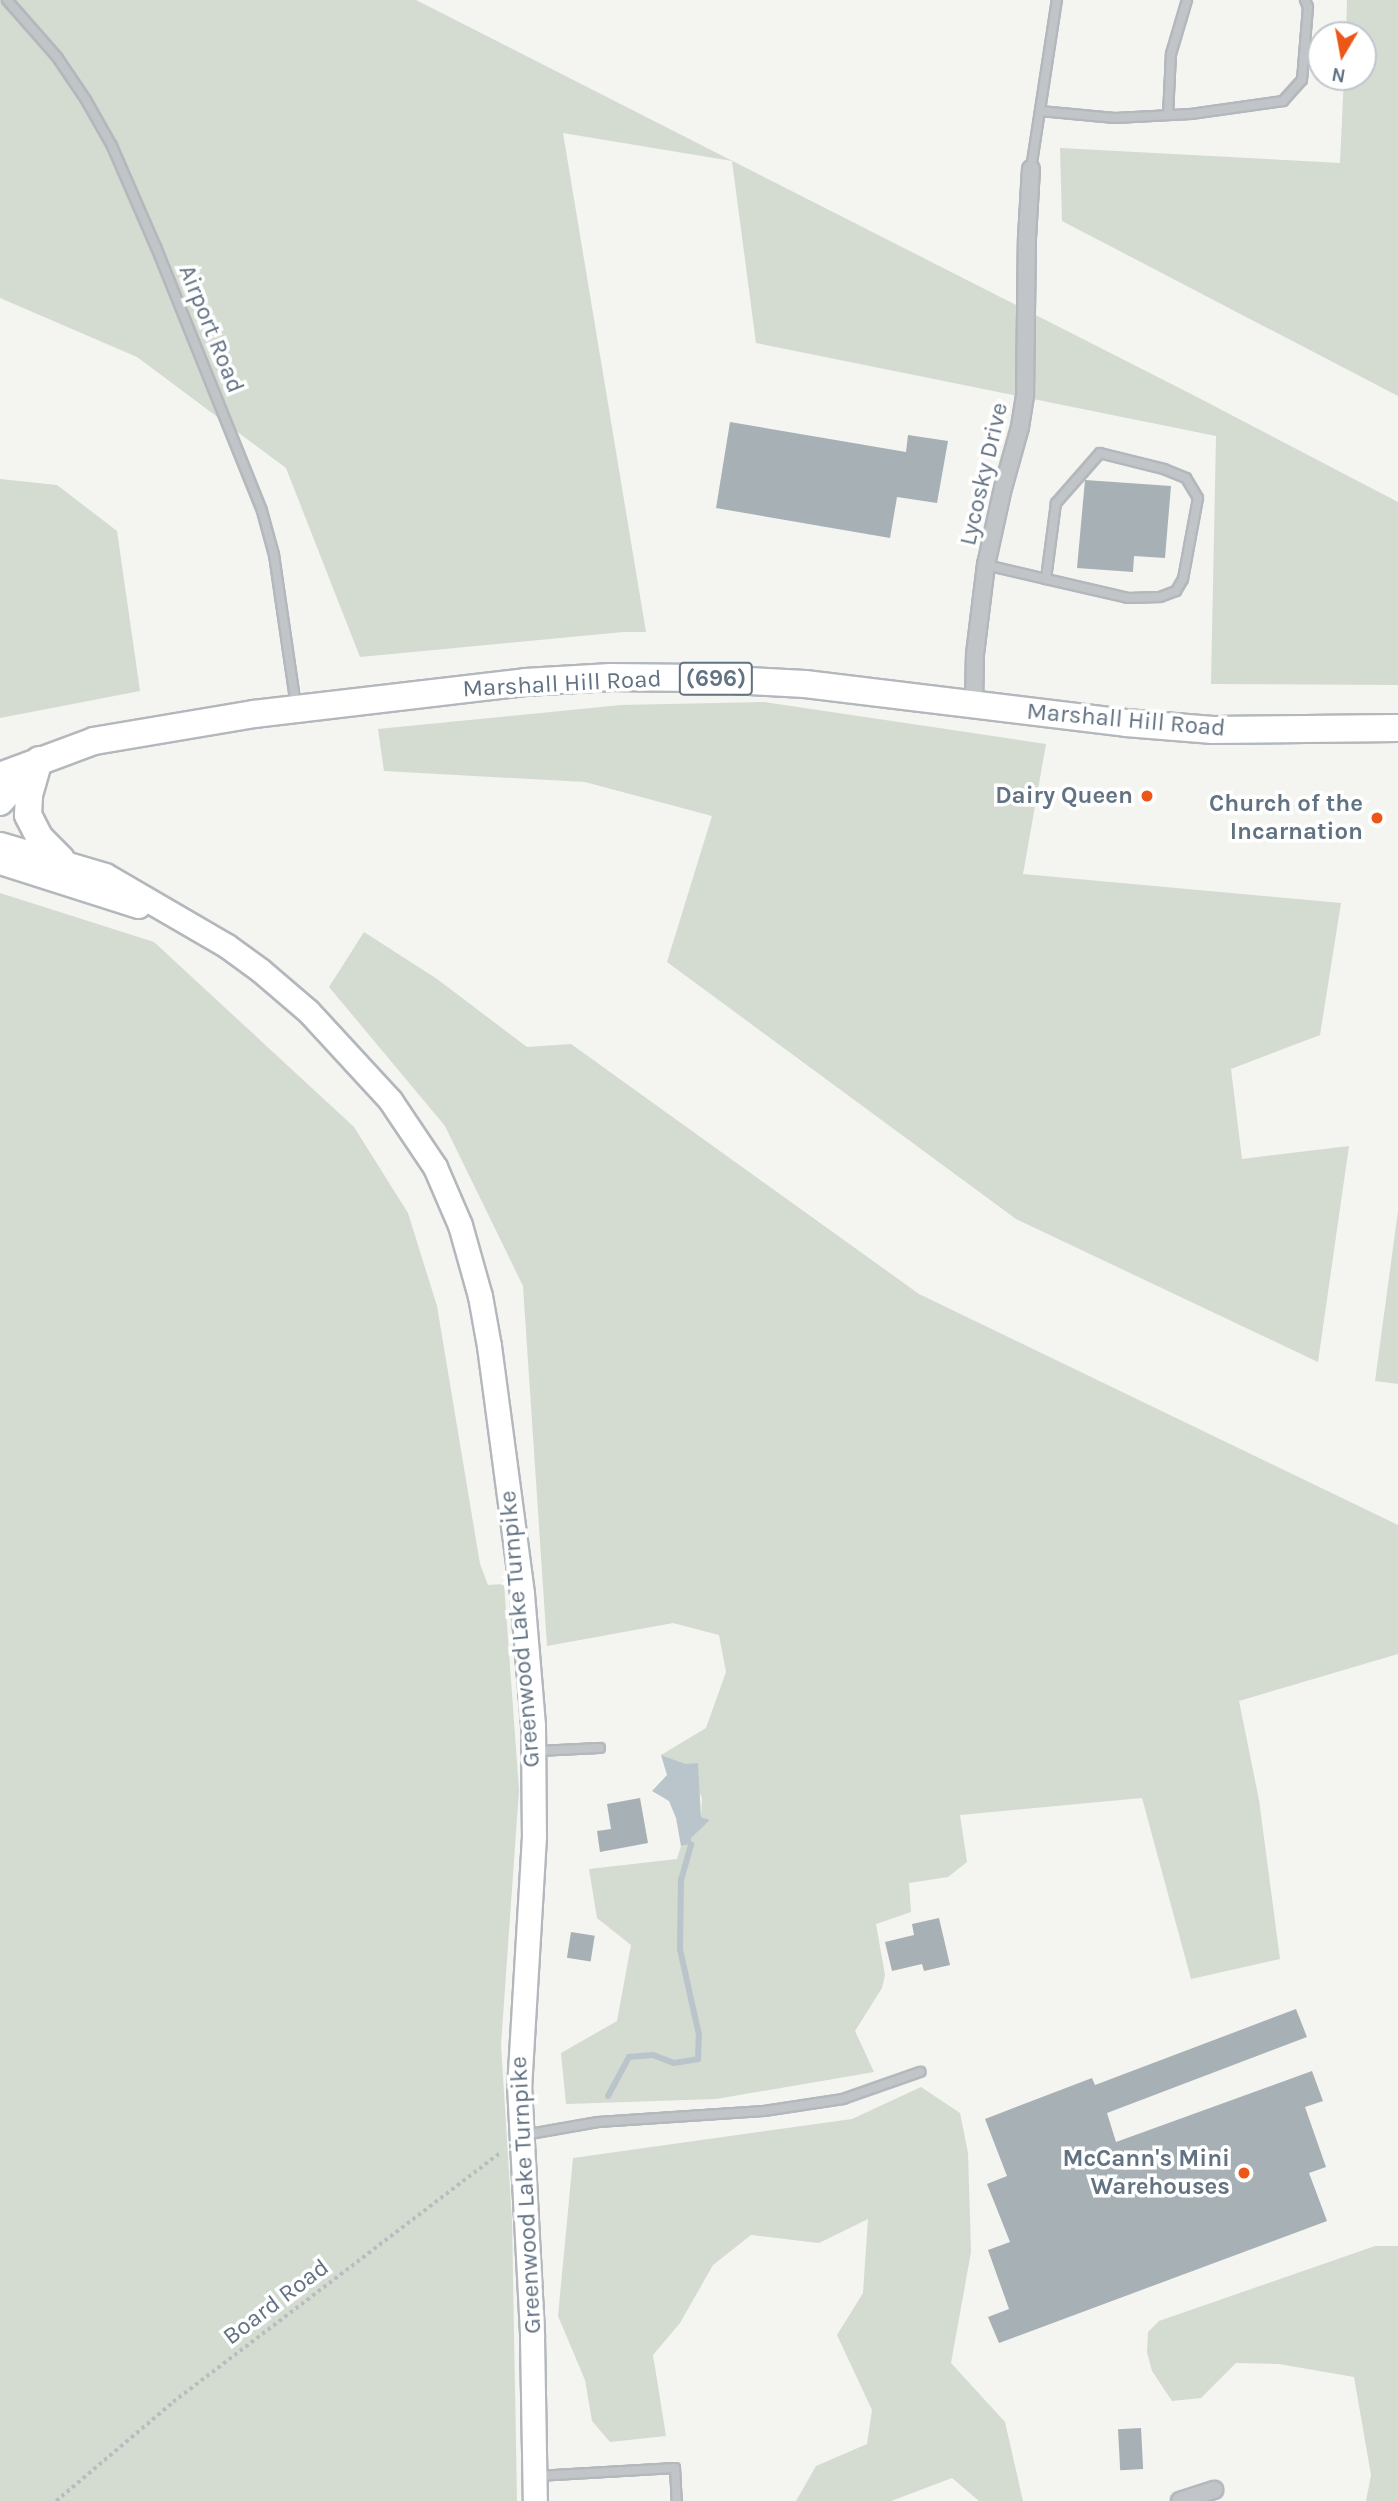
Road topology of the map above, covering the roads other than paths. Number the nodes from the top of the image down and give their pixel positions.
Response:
1 (7, 0) edge
2 (1057, 0) edge
3 (1187, 0) edge
4 (1305, 0) edge
5 (1040, 111) junction
6 (1168, 115) junction
7 (1031, 169) joint
8 (986, 565) junction
9 (1046, 579) junction
10 (974, 705) junction
11 (296, 708) junction
12 (1398, 728) edge
13 (38, 760) junction
14 (0, 776) edge
15 (0, 802) edge
16 (0, 844) edge
17 (61, 859) junction
18 (0, 862) edge
19 (181, 920) junction
20 (600, 1748) dead end
21 (534, 1751) junction
22 (920, 2072) dead end
23 (522, 2135) junction
24 (534, 2476) junction
25 (1214, 2490) dead end
26 (535, 2501) edge
27 (677, 2501) edge
28 (1180, 2501) edge

1 - 11 lane, Airport Road
2 - 5 lane
3 - 6 lane
4 - 6 lane
5 - 6 lane
5 - 7 lane
7 - 8 street, Lycosky Drive
8 - 9 lane
8 - 10 street, Lycosky Drive
9 - 9 lane
10 - 11 main road, Marshall Hill Road / (696)
10 - 12 main road, Marshall Hill Road / (696)
11 - 13 main road, Marshall Hill Road / (696)
13 - 14 main road
13 - 15 main road, Marshall Hill Road
13 - 17 main road
16 - 17 main road, Greenwood Lake Turnpike
17 - 19 main road, Greenwood Lake Turnpike
18 - 19 main road, Greenwood Lake Turnpike
19 - 21 main road, Greenwood Lake Turnpike
20 - 21 lane
21 - 23 main road, Greenwood Lake Turnpike
22 - 23 lane
23 - 24 main road, Greenwood Lake Turnpike
24 - 26 main road, Greenwood Lake Turnpike
24 - 27 lane
25 - 28 street

